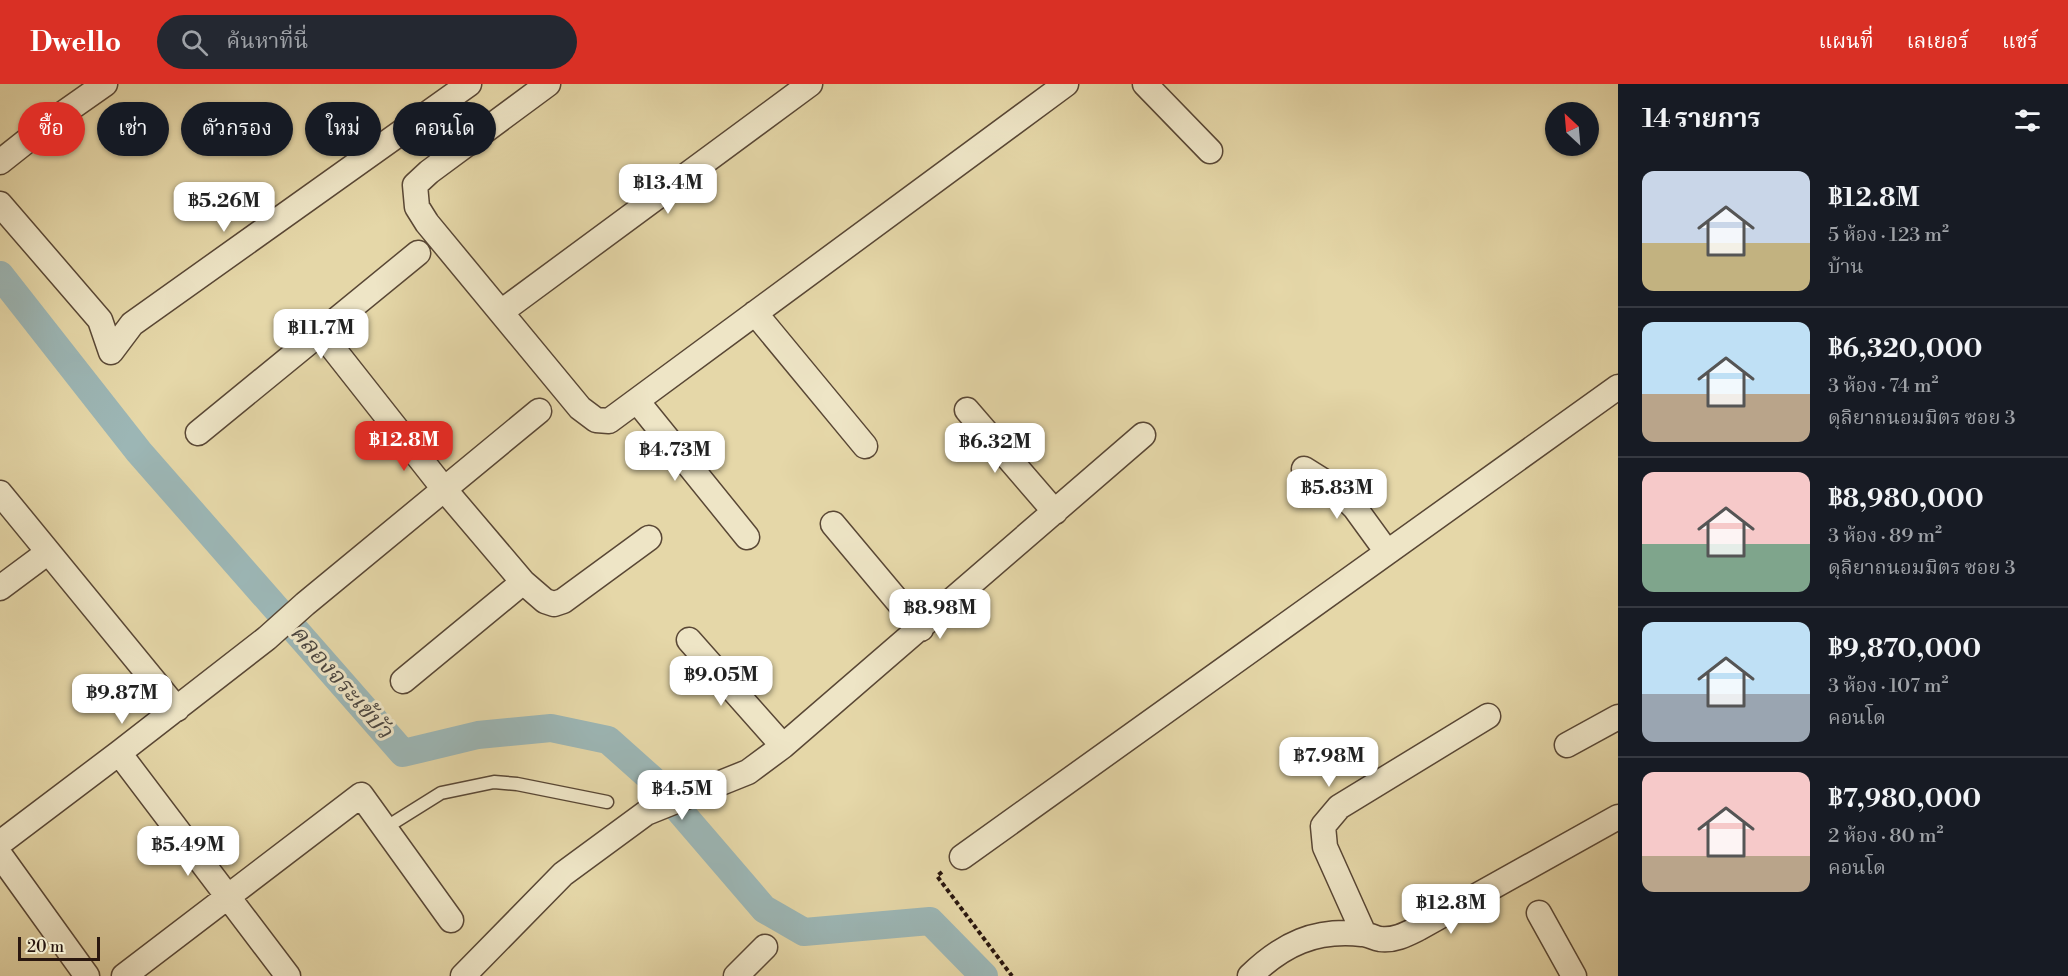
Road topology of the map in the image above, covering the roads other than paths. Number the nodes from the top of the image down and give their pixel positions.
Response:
1 (105, 84) edge
2 (469, 84) edge
3 (548, 84) edge
4 (810, 84) edge
5 (1066, 84) edge
6 (1146, 84) edge
7 (1210, 151) dead end
8 (0, 162) edge
9 (0, 204) edge
10 (417, 253) dead end
11 (501, 312) junction
12 (755, 313) junction
13 (321, 333) junction
14 (1618, 387) edge
15 (636, 401) junction
16 (967, 410) dead end
17 (539, 411) dead end
18 (198, 433) dead end
19 (1143, 435) dead end
20 (865, 446) dead end
21 (1304, 469) dead end
22 (444, 489) junction
23 (0, 493) edge
24 (1054, 512) junction
25 (833, 524) dead end
26 (747, 537) dead end
27 (649, 538) dead end
28 (1387, 552) junction
29 (47, 553) junction
30 (523, 582) junction
31 (0, 588) edge
32 (921, 628) junction
33 (689, 640) dead end
34 (403, 681) dead end
35 (177, 709) junction
36 (1488, 716) dead end
37 (1618, 717) edge
38 (783, 746) junction
39 (1566, 746) dead end
40 (119, 753) junction
41 (607, 802) dead end
42 (1618, 817) edge
43 (386, 828) junction
44 (0, 843) edge
45 (0, 855) edge
46 (962, 857) road end
47 (228, 896) junction
48 (1539, 913) dead end
49 (451, 920) dead end
50 (1364, 934) junction
51 (765, 947) dead end
52 (87, 976) edge
53 (124, 976) edge
54 (288, 976) edge
55 (463, 976) edge
56 (736, 976) edge
57 (1250, 976) edge
58 (1574, 976) edge

1 - 8 street
2 - 9 street
3 - 11 street
4 - 11 street
5 - 12 street
6 - 7 street
10 - 13 street
11 - 15 street
12 - 15 street
12 - 20 street
13 - 18 street
13 - 22 street
14 - 28 street
15 - 26 street
16 - 24 street
17 - 22 street
19 - 24 street
21 - 28 street
22 - 30 street
22 - 35 street
23 - 29 street
24 - 32 street
25 - 32 street
27 - 30 street
28 - 46 street
29 - 31 street
29 - 35 street
30 - 34 street
32 - 38 street
33 - 38 street
35 - 40 street
36 - 50 street
37 - 39 street
38 - 55 street
40 - 44 street
40 - 47 street
41 - 43 lane
42 - 50 street
43 - 47 street
43 - 49 street
45 - 52 street
47 - 53 street
47 - 54 street
48 - 58 street
50 - 57 street
51 - 56 street

